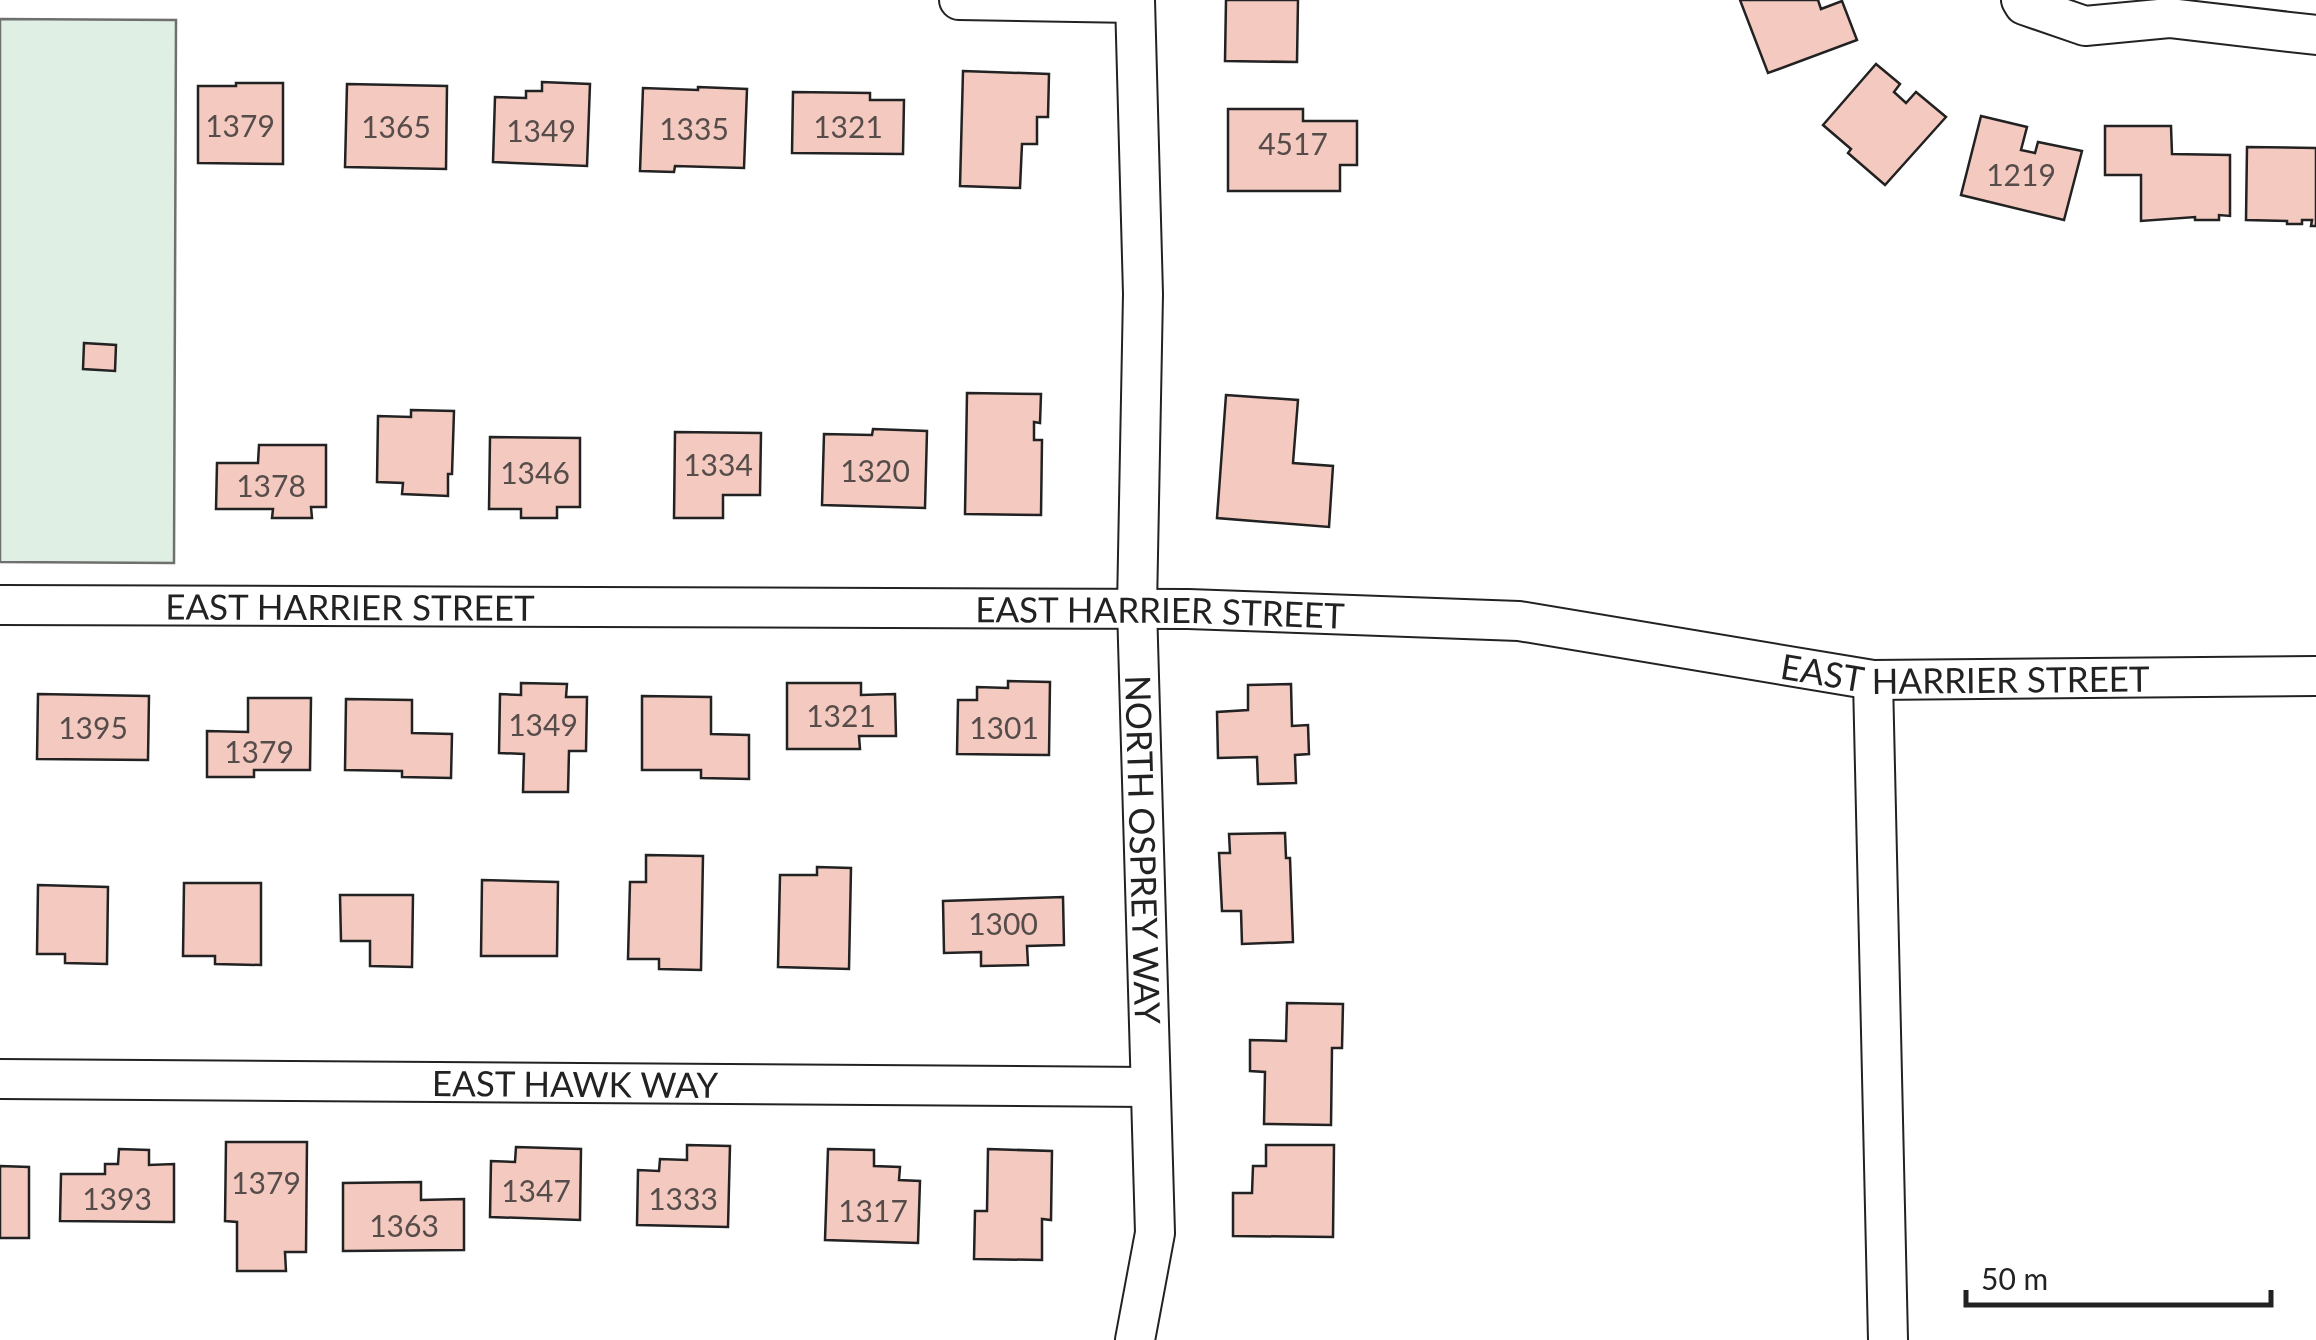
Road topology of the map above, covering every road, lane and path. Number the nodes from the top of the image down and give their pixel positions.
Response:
1 (959, 0) edge
2 (1135, 1) edge
3 (2022, 3) edge
4 (2316, 35) edge
5 (0, 604) edge
6 (1136, 607) junction
7 (2316, 676) edge
8 (1873, 680) junction
9 (0, 1080) edge
10 (1150, 1087) junction
11 (1136, 1340) edge
12 (1888, 1340) edge

1 - 2 street
2 - 6 street, NORTH OSPREY WAY
3 - 4 street
5 - 6 street, EAST HARRIER STREET
6 - 8 street, EAST HARRIER STREET
6 - 10 street, NORTH OSPREY WAY
7 - 8 street, EAST HARRIER STREET
8 - 12 street
9 - 10 street, EAST HAWK WAY
10 - 11 street, NORTH OSPREY WAY

